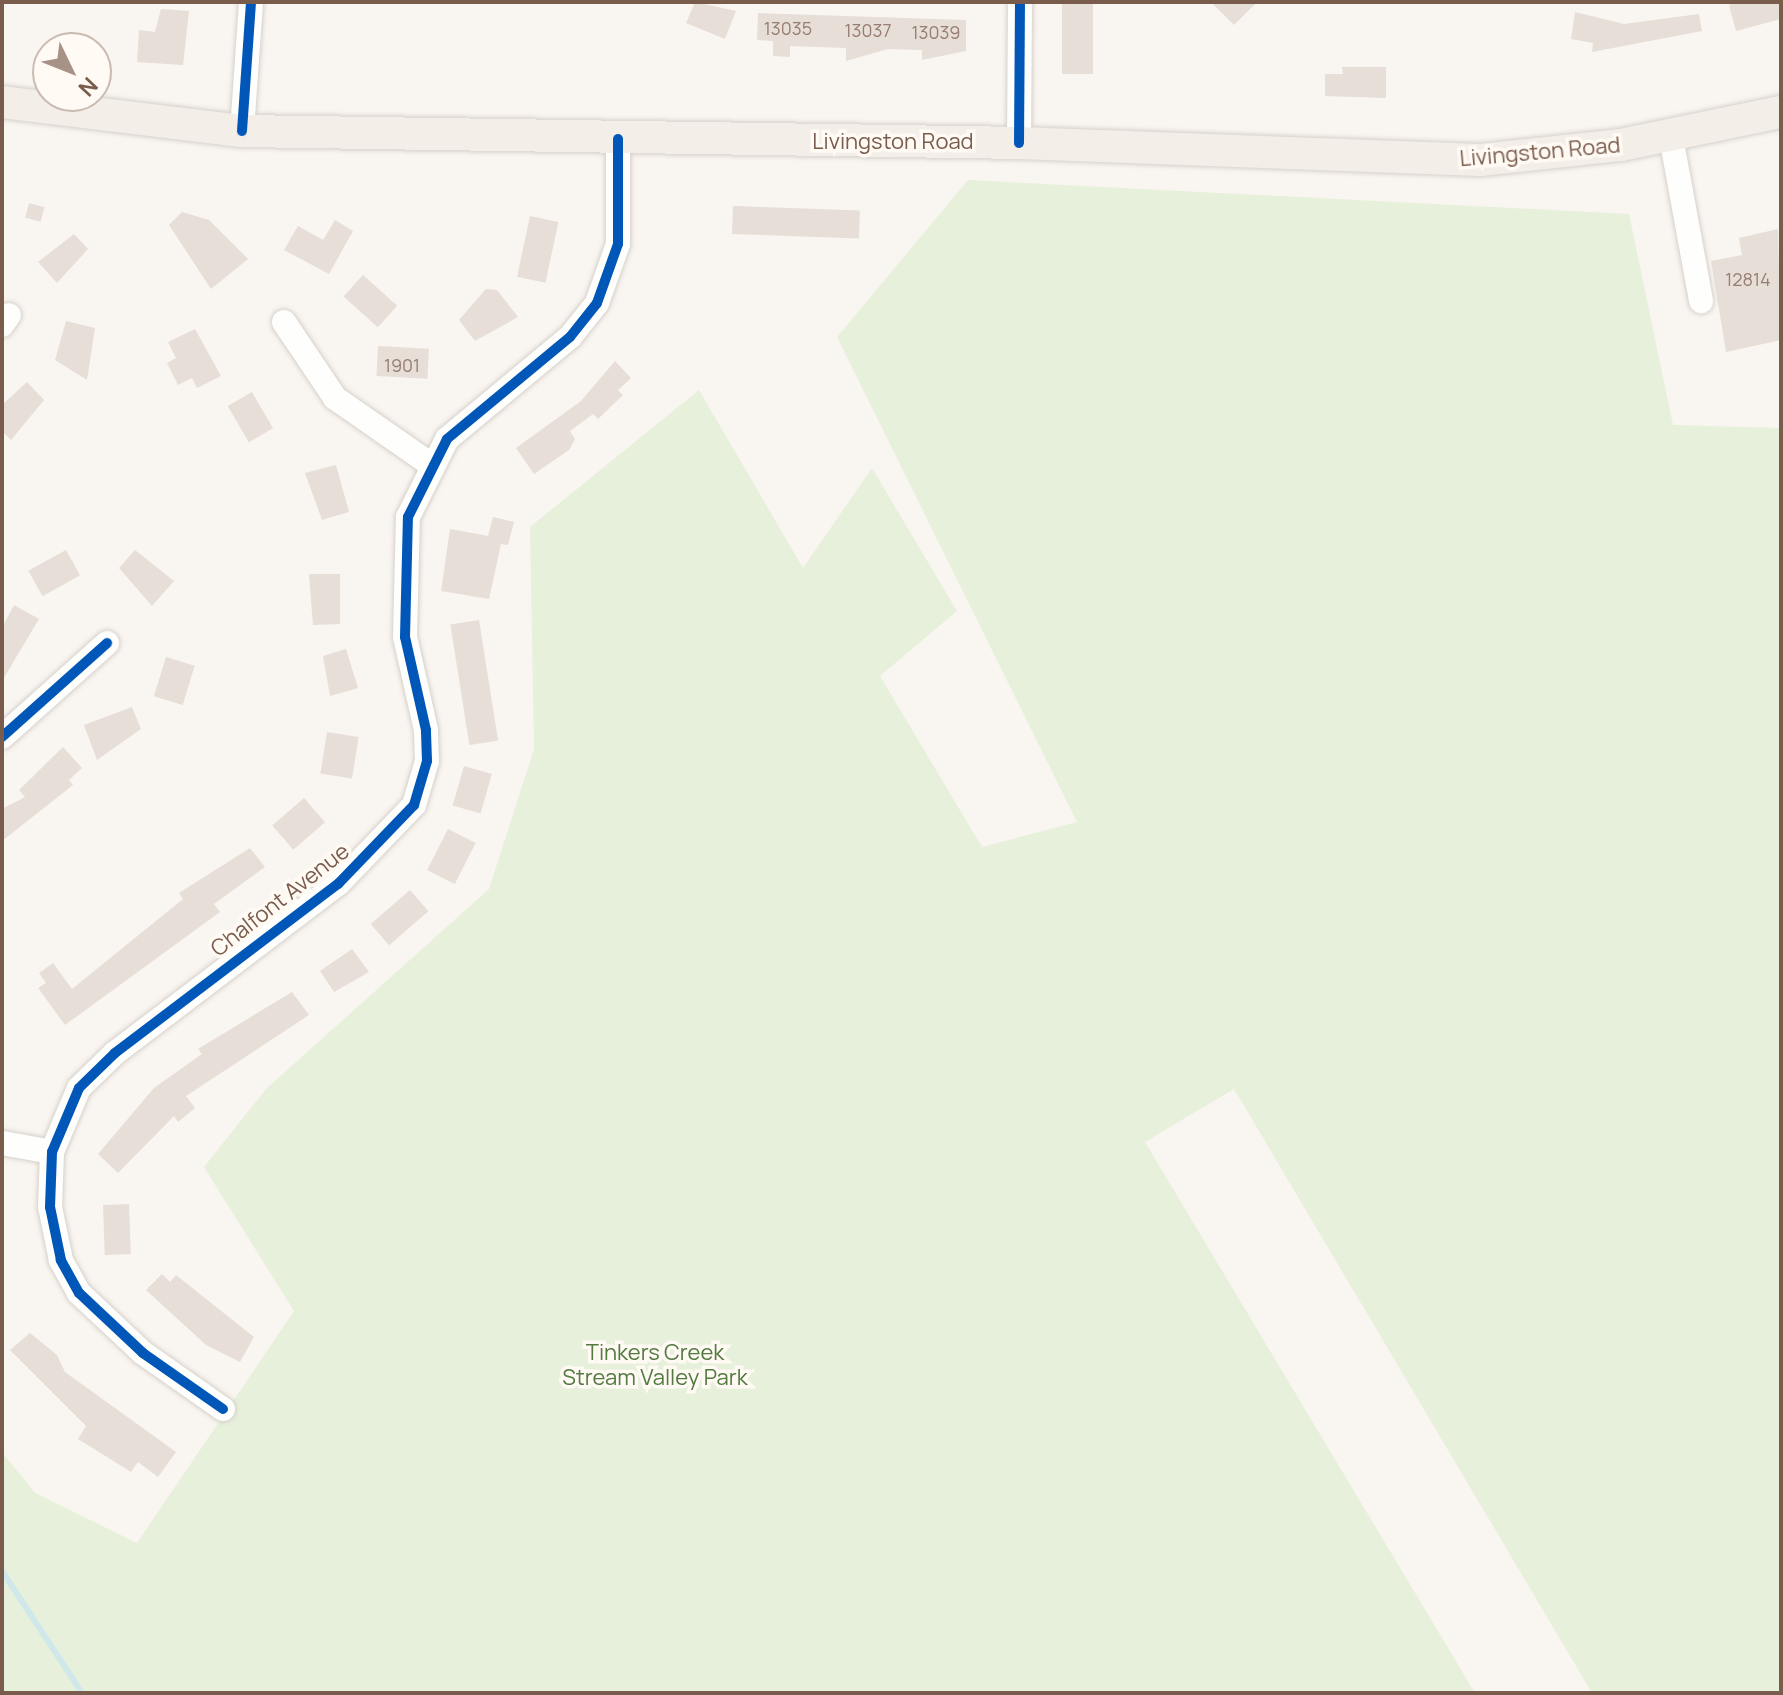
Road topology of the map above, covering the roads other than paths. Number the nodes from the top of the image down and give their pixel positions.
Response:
1 (251, 2) edge
2 (1020, 2) edge
3 (2, 102) edge
4 (1781, 112) edge
5 (242, 131) junction
6 (1671, 137) junction
7 (618, 139) junction
8 (1019, 143) junction
9 (1701, 301) dead end
10 (284, 322) dead end
11 (430, 464) junction
12 (107, 643) dead end
13 (2, 737) edge
14 (2, 1143) edge
15 (52, 1152) junction
16 (223, 1409) dead end

1 - 5 street
2 - 8 street
3 - 5 main road, Livingston Road
4 - 6 main road, Livingston Road
5 - 7 main road, Livingston Road
6 - 8 main road, Livingston Road
6 - 9 street
7 - 8 main road, Livingston Road
7 - 11 street, Chalfont Avenue
10 - 11 street
11 - 15 street, Chalfont Avenue
12 - 13 street
14 - 15 street
15 - 16 street, Chalfont Avenue

